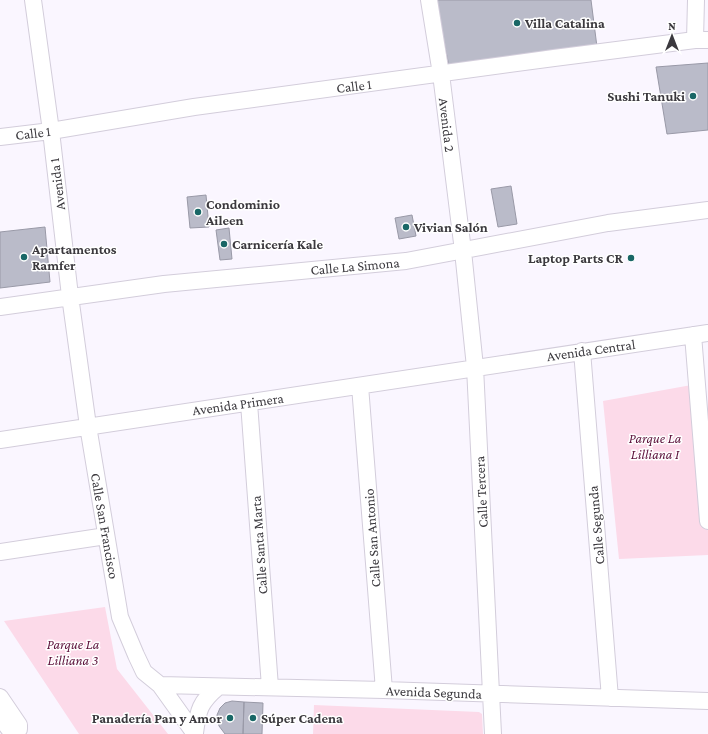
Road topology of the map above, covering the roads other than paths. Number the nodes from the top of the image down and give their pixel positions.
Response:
1 (33, 0) edge
2 (429, 0) edge
3 (696, 0) edge
4 (702, 40) edge
5 (441, 74) junction
6 (51, 131) junction
7 (0, 137) edge
8 (708, 210) edge
9 (463, 251) junction
10 (70, 296) junction
11 (0, 306) edge
12 (701, 334) edge
13 (582, 351) junction
14 (475, 367) junction
15 (360, 386) junction
16 (249, 403) junction
17 (88, 426) junction
18 (0, 440) edge
19 (708, 521) edge
20 (106, 536) junction
21 (0, 552) edge
22 (160, 685) junction
23 (218, 687) junction
24 (270, 687) junction
25 (384, 690) junction
26 (491, 694) junction
27 (0, 697) edge
28 (610, 698) junction
29 (708, 701) edge
30 (0, 717) edge
31 (195, 734) edge
32 (493, 734) edge

1 - 6 street, Avenida 1
2 - 5 street, Avenida 2
3 - 4 street
4 - 5 street, Calle 1
5 - 6 street, Calle 1
5 - 9 street, Avenida 2
6 - 7 street, Calle 1
6 - 10 street, Avenida 1
8 - 9 street, Calle La Simona
9 - 10 street, Calle La Simona
9 - 14 street, Calle Tercera
10 - 11 street, Calle La Simona
10 - 17 street, Calle San Francisco
12 - 13 street, Avenida Central
12 - 19 street
13 - 14 street, Avenida Central
13 - 28 street, Calle Segunda
14 - 15 street, Avenida Primera
14 - 26 street, Calle Tercera
15 - 16 street, Avenida Primera
15 - 25 street, Calle San Antonio
16 - 17 street, Avenida Primera
16 - 24 street, Calle Santa Marta
17 - 18 street, Avenida Primera
17 - 20 street, Calle San Francisco
20 - 21 street
20 - 22 street, Calle San Francisco
22 - 23 street, Avenida Segunda
22 - 31 street, Calle San Francisco
23 - 24 street, Avenida Segunda
23 - 31 street, Calle San Francisco
24 - 25 street, Avenida Segunda
25 - 26 street, Avenida Segunda
26 - 28 street, Avenida Segunda
26 - 32 street, Calle Tercera
27 - 30 street
28 - 29 street, Avenida Segunda

